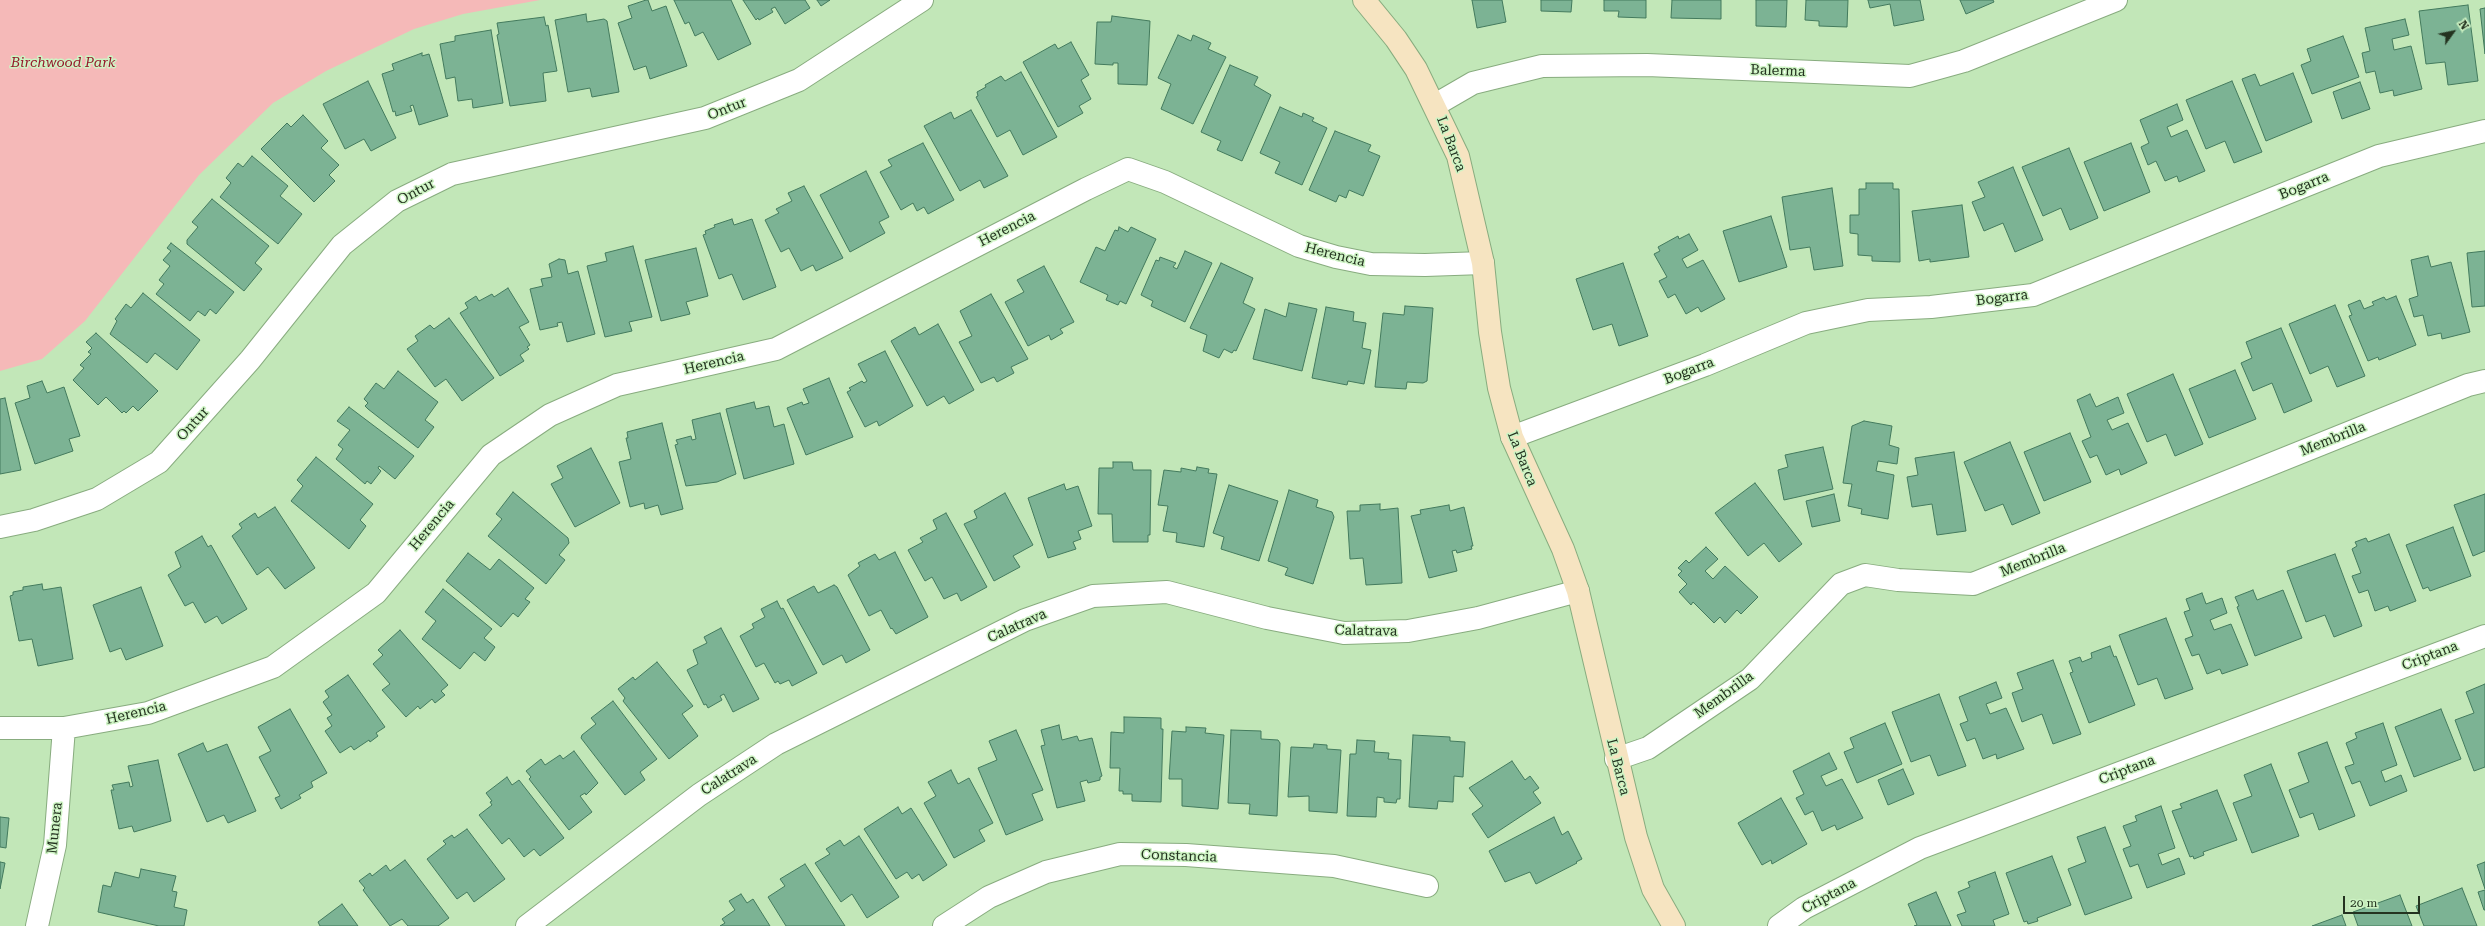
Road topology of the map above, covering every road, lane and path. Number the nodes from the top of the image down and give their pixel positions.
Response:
1 (922, 0) edge
2 (1364, 0) edge
3 (2116, 0) edge
4 (1435, 105) junction
5 (2485, 131) edge
6 (1483, 263) junction
7 (2485, 381) edge
8 (1512, 437) junction
9 (0, 527) edge
10 (1578, 591) junction
11 (2485, 636) edge
12 (0, 728) edge
13 (64, 728) junction
14 (1616, 759) junction
15 (1428, 886) dead end
16 (37, 926) edge
17 (527, 926) edge
18 (944, 926) edge
19 (1674, 926) edge
20 (1779, 926) edge

1 - 9 street, Ontur
2 - 4 street, La Barca
3 - 4 street, Balerma
4 - 6 street, La Barca
5 - 8 street, Bogarra
6 - 8 street, La Barca
6 - 13 street, Herencia
7 - 14 street, Membrilla
8 - 10 street, La Barca
10 - 14 street, La Barca
10 - 17 street, Calatrava
11 - 20 street, Criptana
12 - 13 street, Herencia
13 - 16 street, Munera
14 - 19 street, La Barca
15 - 18 street, Constancia

